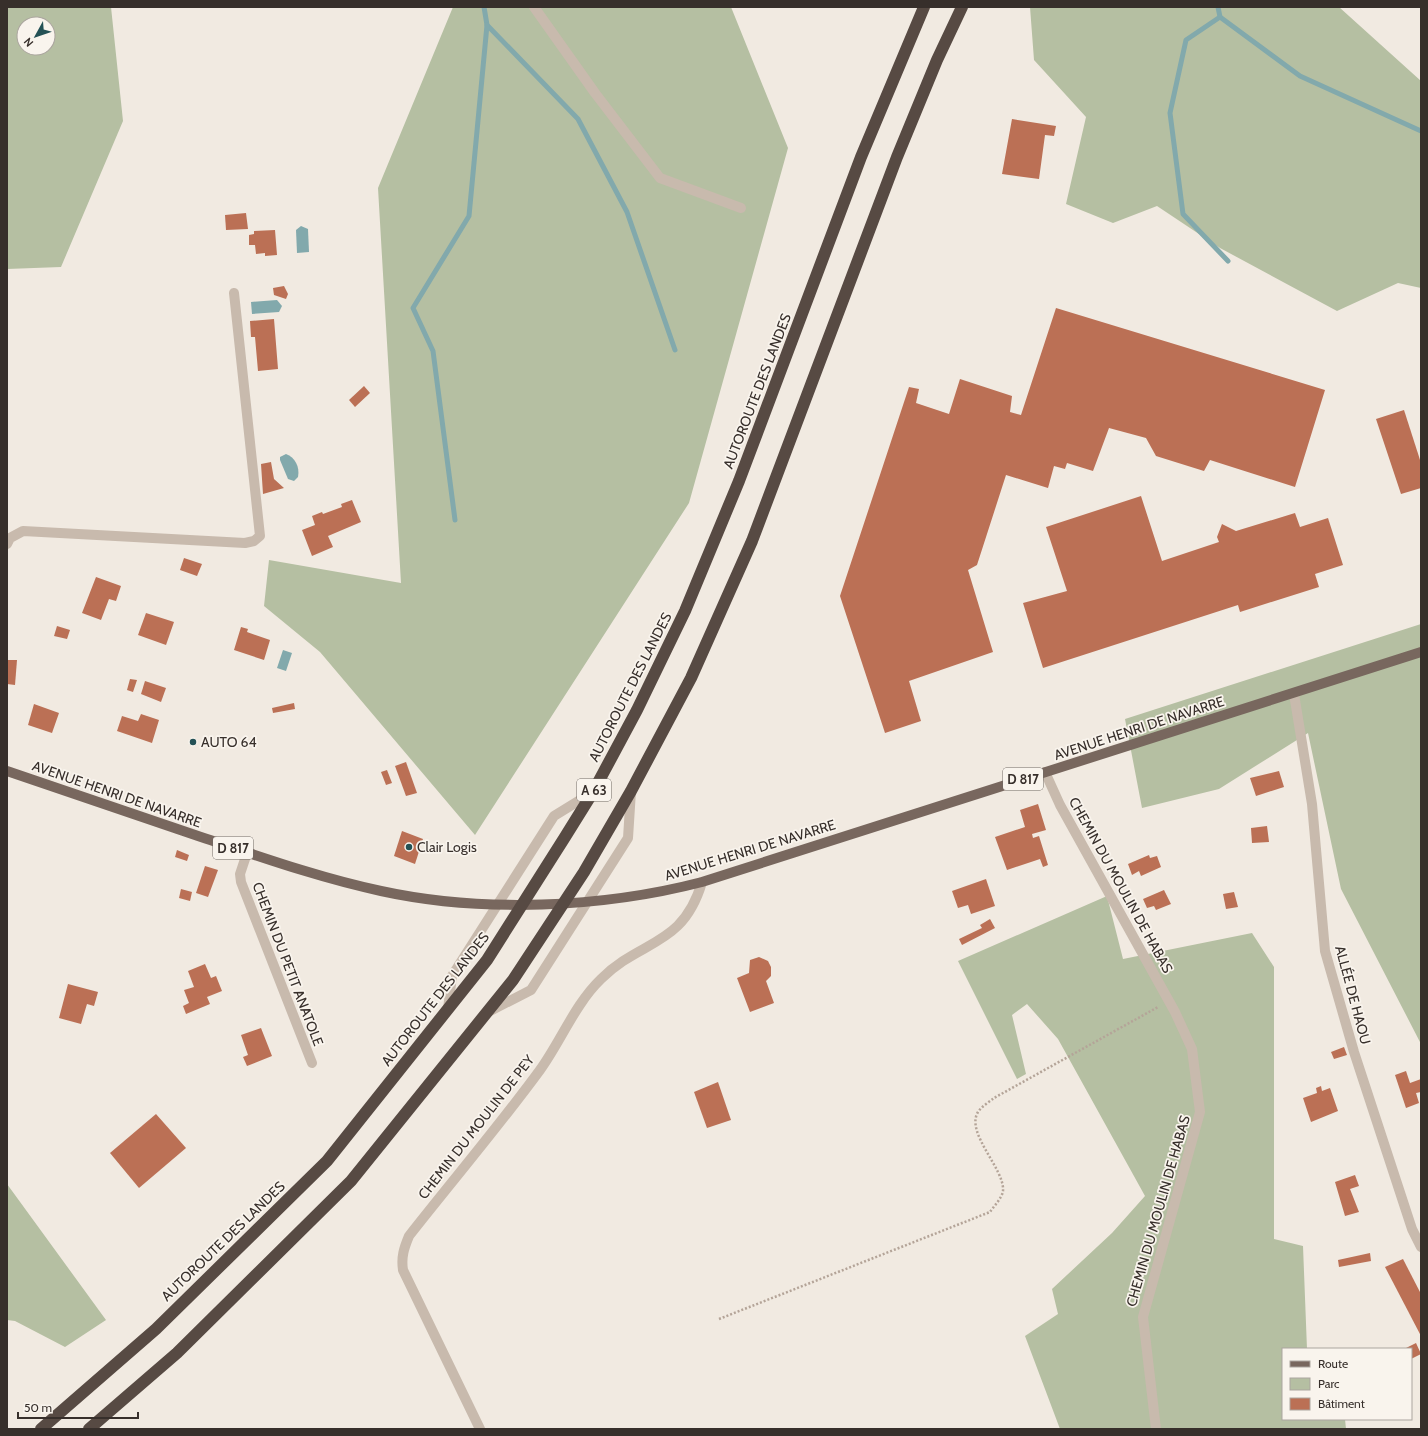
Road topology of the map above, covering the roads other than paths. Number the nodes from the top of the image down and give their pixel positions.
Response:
1 (534, 7) edge
2 (924, 7) edge
3 (962, 7) edge
4 (741, 208) dead end
5 (234, 293) dead end
6 (7, 544) edge
7 (1421, 652) edge
8 (1294, 694) junction
9 (7, 771) edge
10 (1046, 772) junction
11 (631, 791) junction
12 (593, 792) junction
13 (247, 853) junction
14 (702, 882) junction
15 (448, 1009) junction
16 (486, 1013) junction
17 (312, 1063) dead end
18 (1421, 1247) edge
19 (41, 1429) edge
20 (89, 1429) edge
21 (480, 1429) edge
22 (1156, 1429) edge

1 - 4 street
2 - 12 highway, AUTOROUTE DES LANDES / A 63
3 - 11 highway, A 63
5 - 6 street
7 - 8 main road, AVENUE HENRI DE NAVARRE / D 817
8 - 10 main road, AVENUE HENRI DE NAVARRE / D 817
8 - 18 street, ALLÉE DE HAOU
9 - 13 main road, AVENUE HENRI DE NAVARRE / D 817
10 - 14 main road, AVENUE HENRI DE NAVARRE / D 817
10 - 22 street, CHEMIN DU MOULIN DE HABAS
11 - 16 highway, A 63
11 - 16 street
12 - 15 highway, AUTOROUTE DES LANDES / A 63
12 - 15 street
13 - 14 main road, AVENUE HENRI DE NAVARRE / D 817
13 - 17 street, CHEMIN DU PETIT ANATOLE
14 - 21 street, CHEMIN DU MOULIN DE PEY
15 - 19 highway, AUTOROUTE DES LANDES / A 63
16 - 20 highway, A 63

